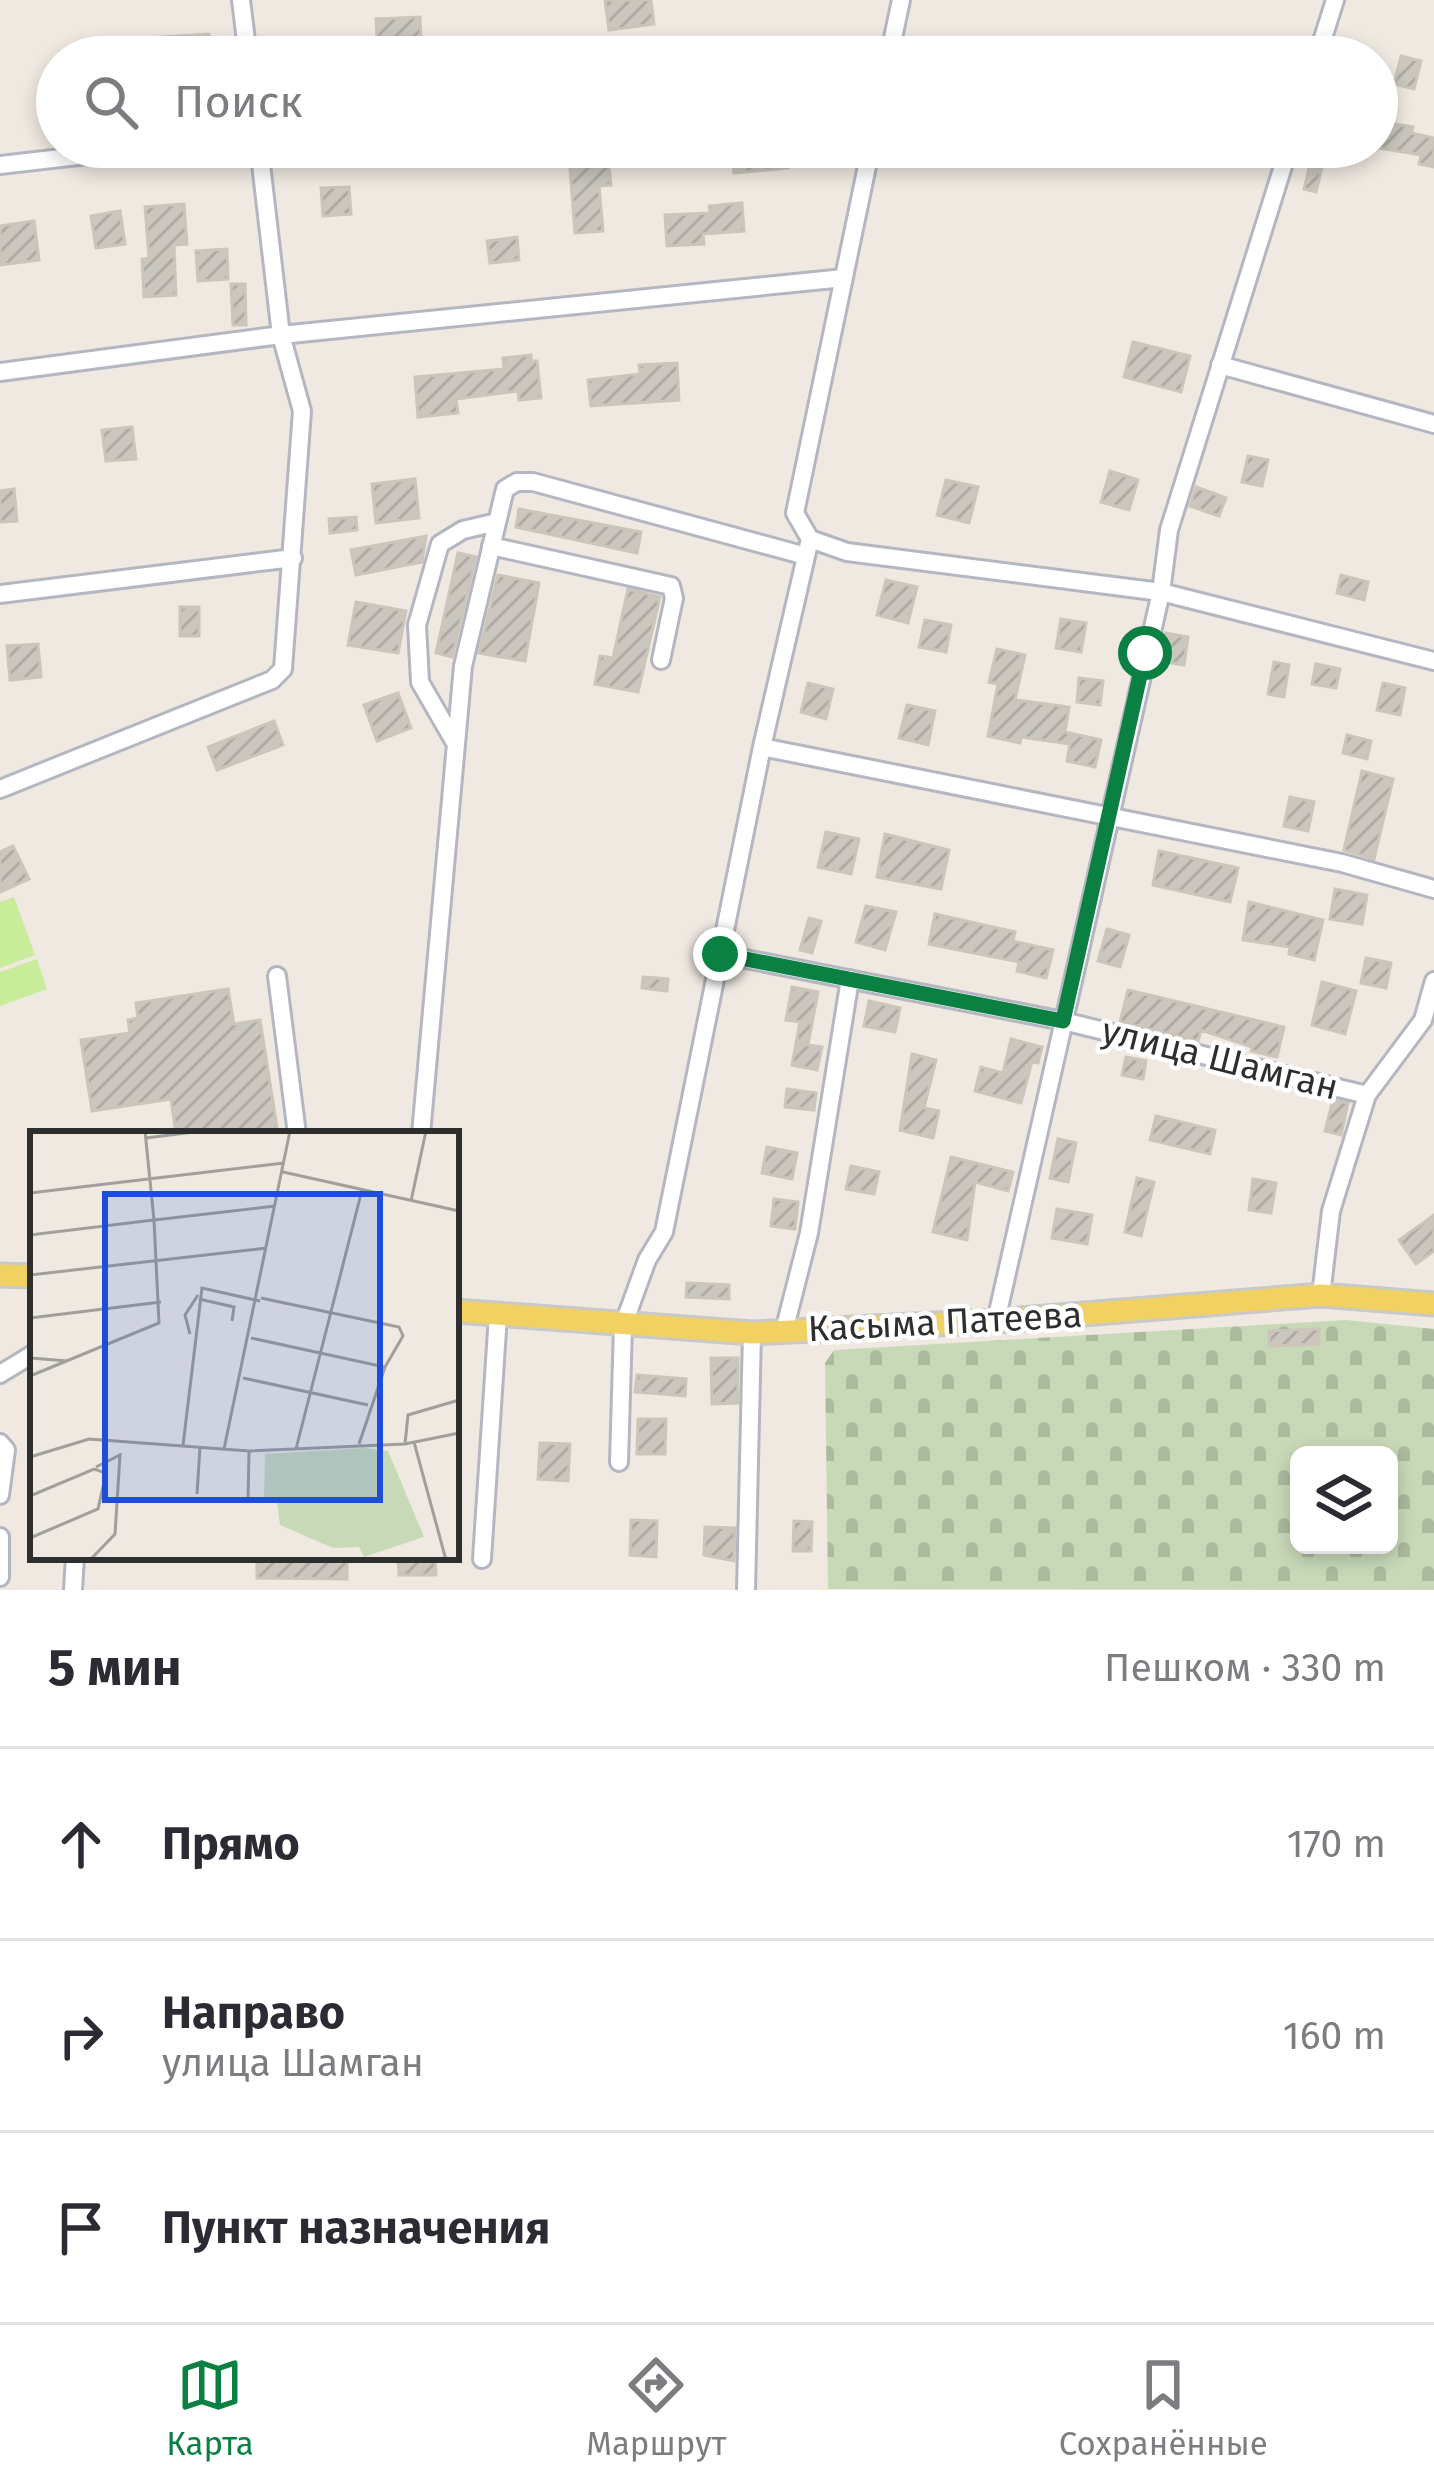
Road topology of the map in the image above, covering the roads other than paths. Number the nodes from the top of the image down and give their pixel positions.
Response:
1 (241, 0) edge
2 (901, 0) edge
3 (1335, 0) edge
4 (245, 36) edge
5 (894, 36) edge
6 (1324, 36) edge
7 (36, 161) edge
8 (0, 165) edge
9 (261, 168) edge
10 (867, 168) edge
11 (1281, 168) edge
12 (844, 278) junction
13 (281, 335) junction
14 (1220, 365) junction
15 (0, 372) edge
16 (1434, 424) edge
17 (496, 522) junction
18 (491, 546) junction
19 (808, 547) junction
20 (293, 558) junction
21 (1161, 592) junction
22 (0, 594) edge
23 (661, 660) dead end
24 (1434, 661) edge
25 (454, 741) junction
26 (762, 747) junction
27 (0, 789) edge
28 (1110, 816) junction
29 (1434, 889) edge
30 (720, 954) junction
31 (277, 976) dead end
32 (850, 979) junction
33 (1434, 981) edge
34 (1063, 1021) junction
35 (1367, 1095) junction
36 (297, 1131) edge
37 (421, 1131) edge
38 (0, 1275) edge
39 (30, 1276) edge
40 (1321, 1295) junction
41 (1434, 1304) edge
42 (459, 1311) edge
43 (498, 1315) junction
44 (996, 1321) junction
45 (623, 1326) junction
46 (784, 1331) junction
47 (752, 1333) junction
48 (30, 1356) edge
49 (0, 1374) edge
50 (0, 1444) edge
51 (620, 1462) dead end
52 (0, 1495) edge
53 (0, 1537) edge
54 (482, 1559) dead end
55 (75, 1560) edge
56 (0, 1577) edge
57 (73, 1590) edge
58 (746, 1590) edge

1 - 4 street
2 - 5 street
3 - 6 street
7 - 8 street
9 - 13 street
10 - 12 street
11 - 14 street
12 - 13 street
12 - 19 street
13 - 15 street
13 - 20 street
14 - 16 street
14 - 21 street
17 - 18 street
17 - 19 street
17 - 25 street
18 - 23 street
18 - 25 street
19 - 21 street
19 - 26 street
20 - 22 street
20 - 27 street
21 - 24 street
21 - 28 street
25 - 37 street
26 - 28 street
26 - 30 street
28 - 29 street
28 - 34 street
30 - 32 street, улица Шамган
30 - 45 street
31 - 36 street
32 - 34 street, улица Шамган
32 - 46 street
33 - 35 street
34 - 35 street, улица Шамган
34 - 44 street
35 - 40 street
38 - 39 main road
40 - 41 main road, Касыма Патеева
40 - 44 main road, Касыма Патеева
42 - 43 main road, Касыма Патеева
43 - 45 main road, Касыма Патеева
43 - 54 street
44 - 46 main road, Касыма Патеева
45 - 47 main road, Касыма Патеева
45 - 51 street
46 - 47 main road, Касыма Патеева
47 - 58 street
48 - 49 street
50 - 52 street
53 - 56 street
55 - 57 street

